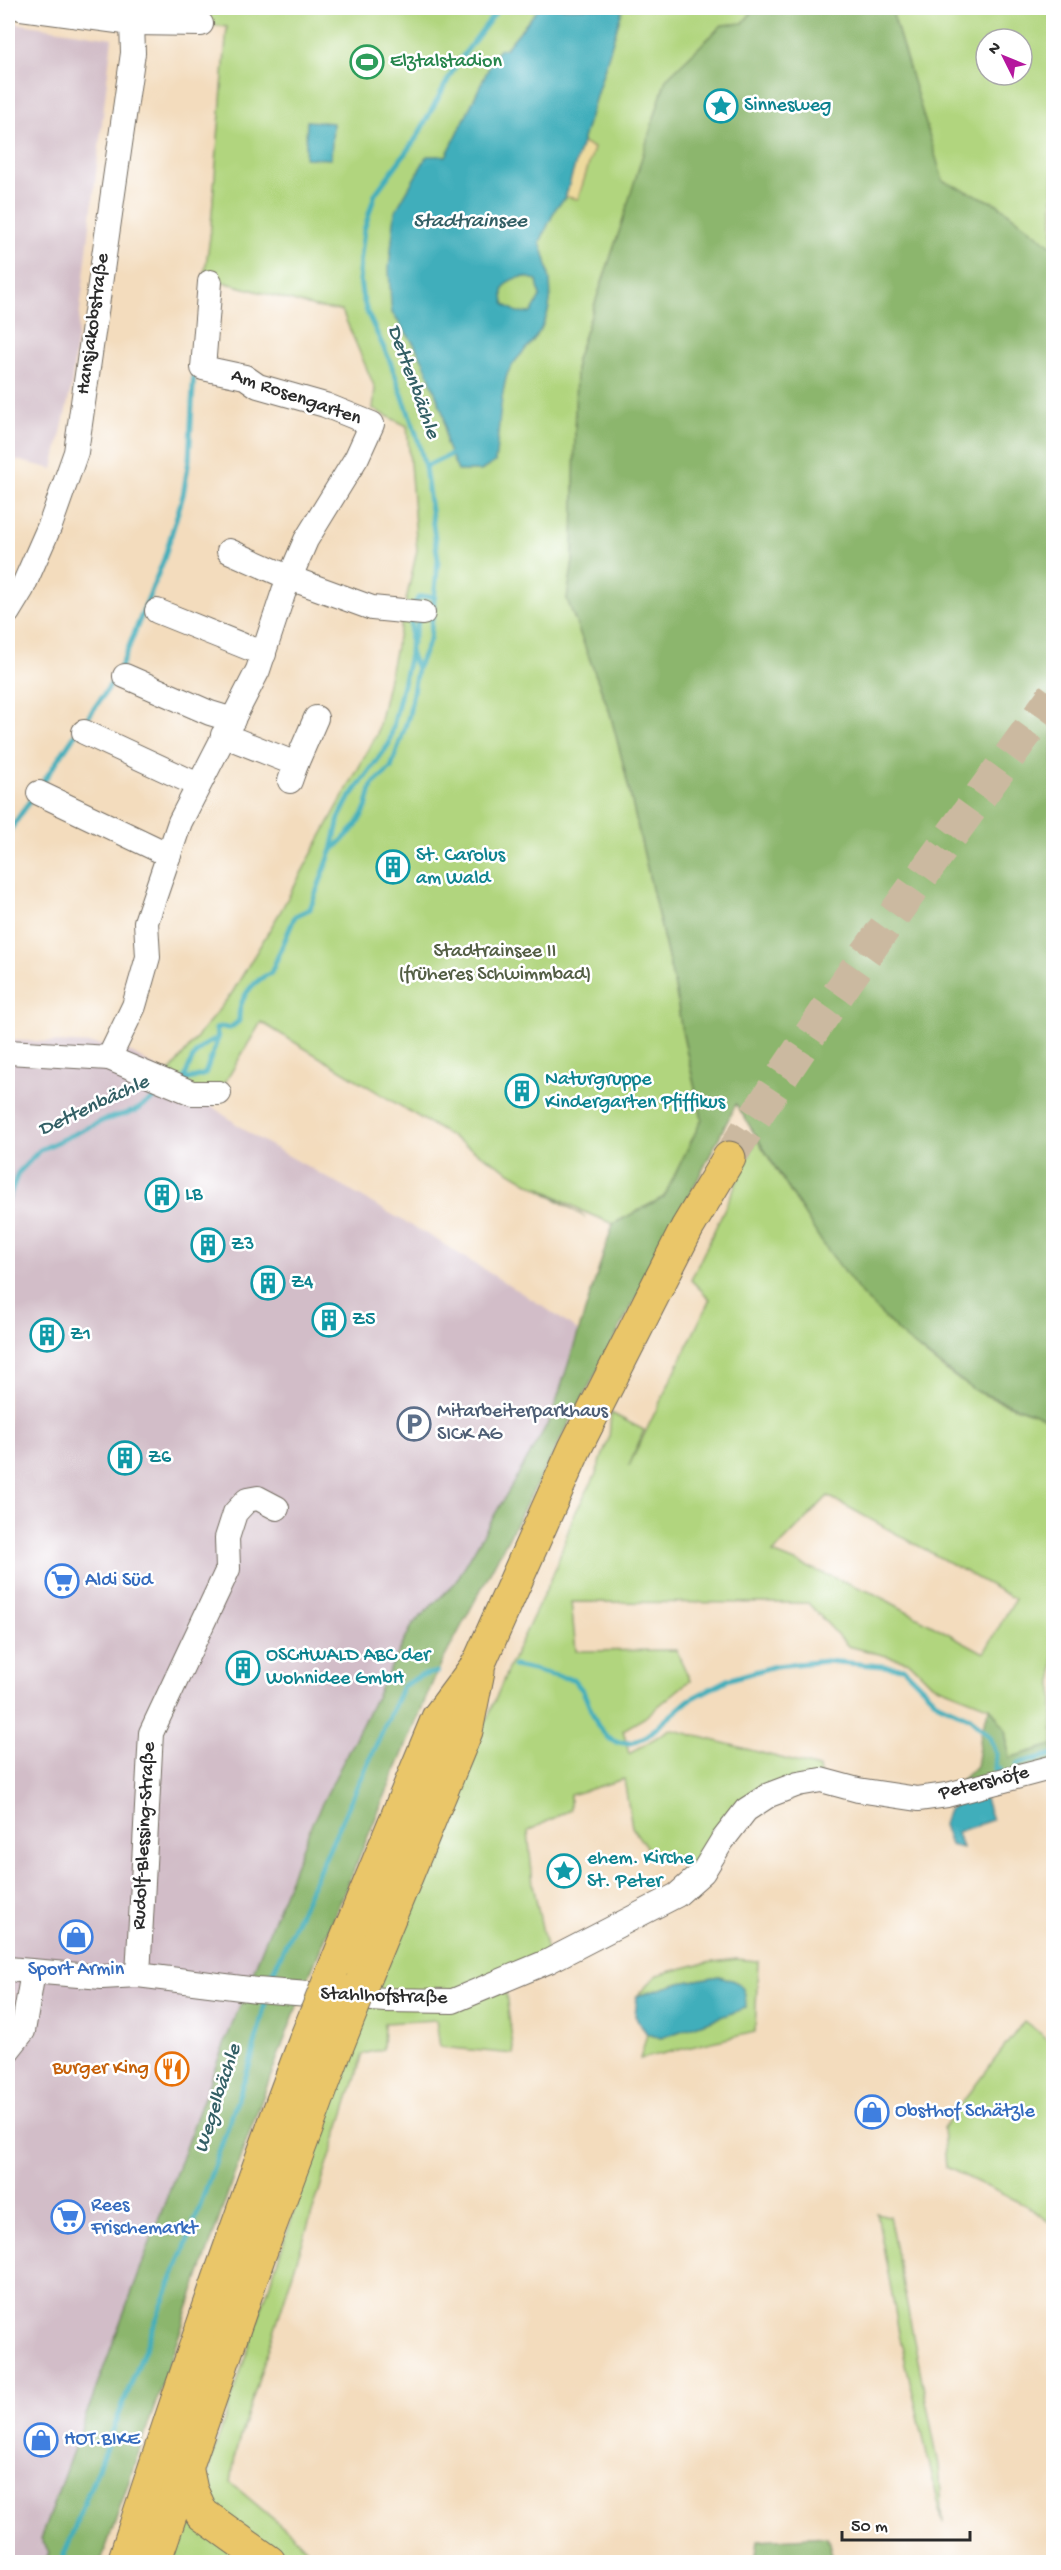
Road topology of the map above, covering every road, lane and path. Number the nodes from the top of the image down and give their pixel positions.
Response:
1 (21, 8) edge
2 (132, 23) junction
3 (201, 24) dead end
4 (210, 282) dead end
5 (229, 551) dead end
6 (290, 578) junction
7 (157, 611) dead end
8 (8, 612) edge
9 (423, 614) dead end
10 (264, 654) junction
11 (125, 676) dead end
12 (316, 718) dead end
13 (228, 727) junction
14 (84, 732) dead end
15 (198, 785) junction
16 (39, 793) dead end
17 (170, 855) junction
18 (8, 1052) edge
19 (109, 1058) junction
20 (219, 1093) dead end
21 (729, 1158) tunnel mouth
22 (277, 1508) dead end
23 (479, 1664) junction
24 (1053, 1767) edge
25 (703, 1872) joint
26 (8, 1969) edge
27 (33, 1972) junction
28 (138, 1975) junction
29 (8, 2050) edge
30 (186, 2466) junction
31 (124, 2562) edge
32 (154, 2562) edge
33 (269, 2562) edge

1 - 2 street
2 - 3 street
2 - 8 street, Hansjakobstraße
4 - 6 street, Am Rosengarten
5 - 6 street
6 - 9 street
6 - 10 street, Am Rosengarten
7 - 10 street
10 - 13 street, Am Rosengarten
11 - 13 street
12 - 13 street
13 - 15 street, Am Rosengarten
14 - 15 street
15 - 17 street, Am Rosengarten
16 - 17 street
17 - 19 street, Am Rosengarten
18 - 19 street
19 - 20 street
21 - 23 highway
22 - 28 street, Rudolf-Blessing-Straße
23 - 30 highway, bridge
23 - 31 highway, bridge
24 - 25 street, Petershöfe
25 - 28 street, Stahlhofstraße
26 - 27 street, Stahlhofstraße
27 - 28 street, Stahlhofstraße
27 - 29 street
30 - 32 highway
30 - 33 highway

